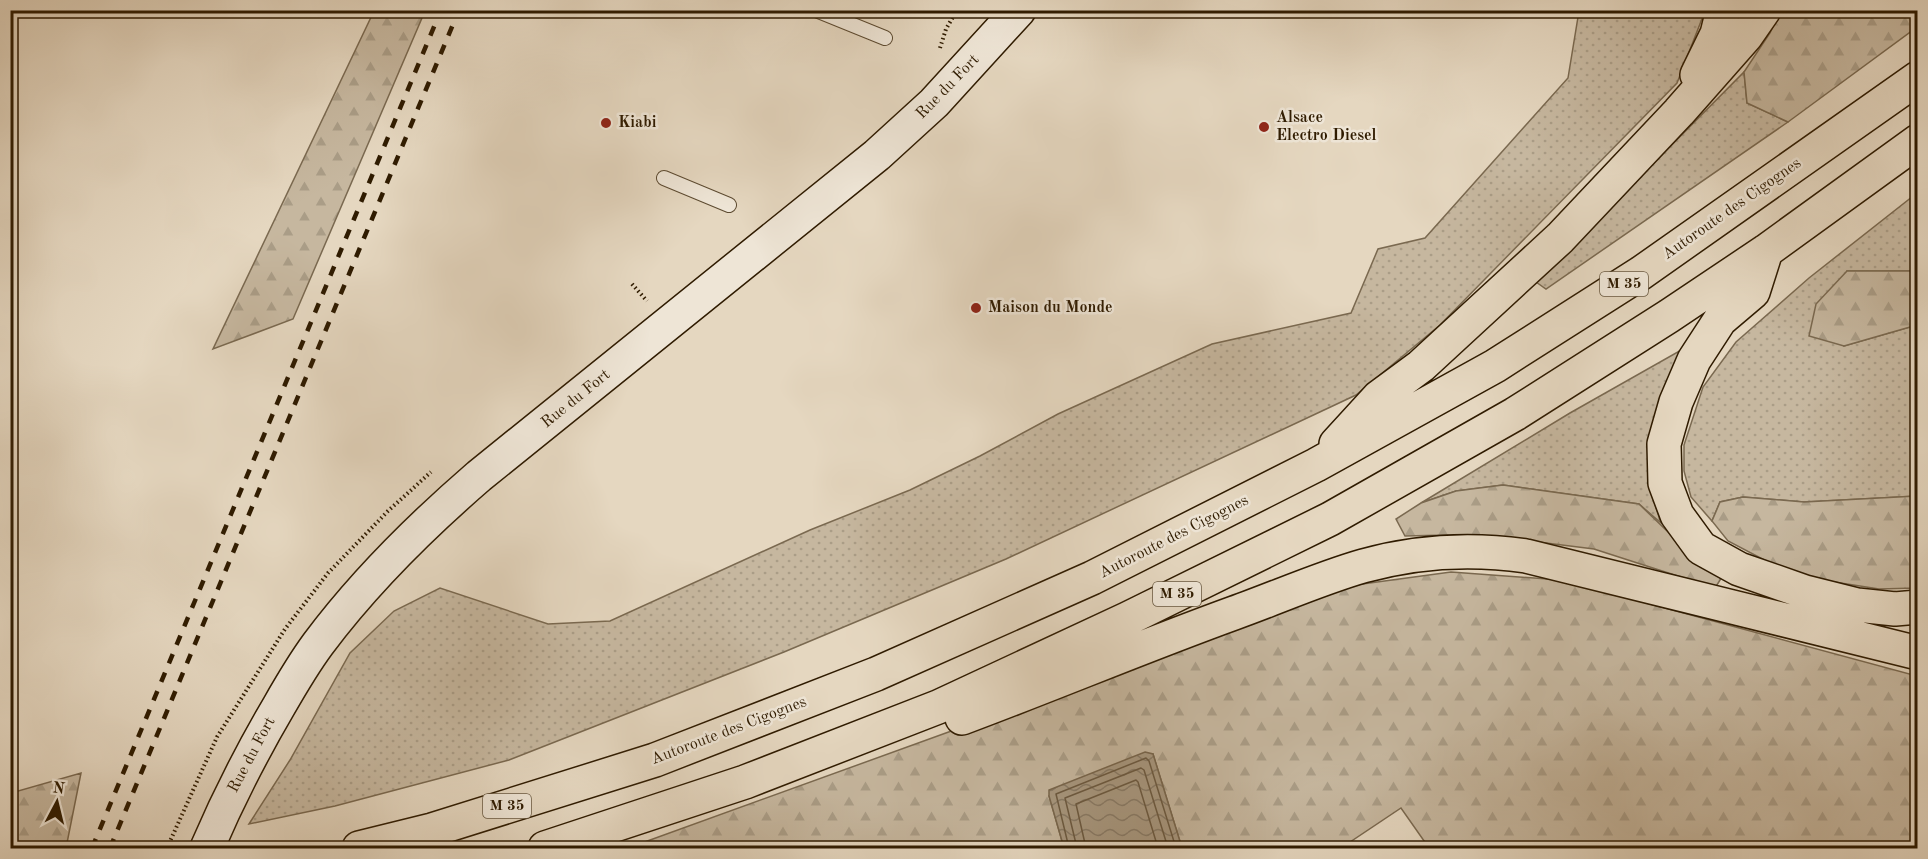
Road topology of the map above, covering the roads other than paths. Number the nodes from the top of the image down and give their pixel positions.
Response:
1 (816, 10) edge
2 (1019, 10) edge
3 (1723, 10) edge
4 (1764, 10) edge
5 (885, 38) dead end
6 (1917, 78) edge
7 (1679, 112) junction
8 (1917, 141) edge
9 (664, 178) dead end
10 (729, 205) dead end
11 (1766, 251) junction
12 (1316, 465) junction
13 (1917, 608) edge
14 (1917, 653) edge
15 (207, 849) edge
16 (359, 849) edge
17 (545, 849) edge
18 (614, 849) edge

1 - 5 lane
2 - 15 main road, Rue du Fort
3 - 7 highway
4 - 7 highway
6 - 12 highway, Autoroute des Cigognes / M 35
7 - 12 highway
8 - 11 highway, M 35
9 - 10 lane
11 - 13 highway
11 - 17 highway, M 35
12 - 16 highway, Autoroute des Cigognes / M 35
14 - 18 highway

